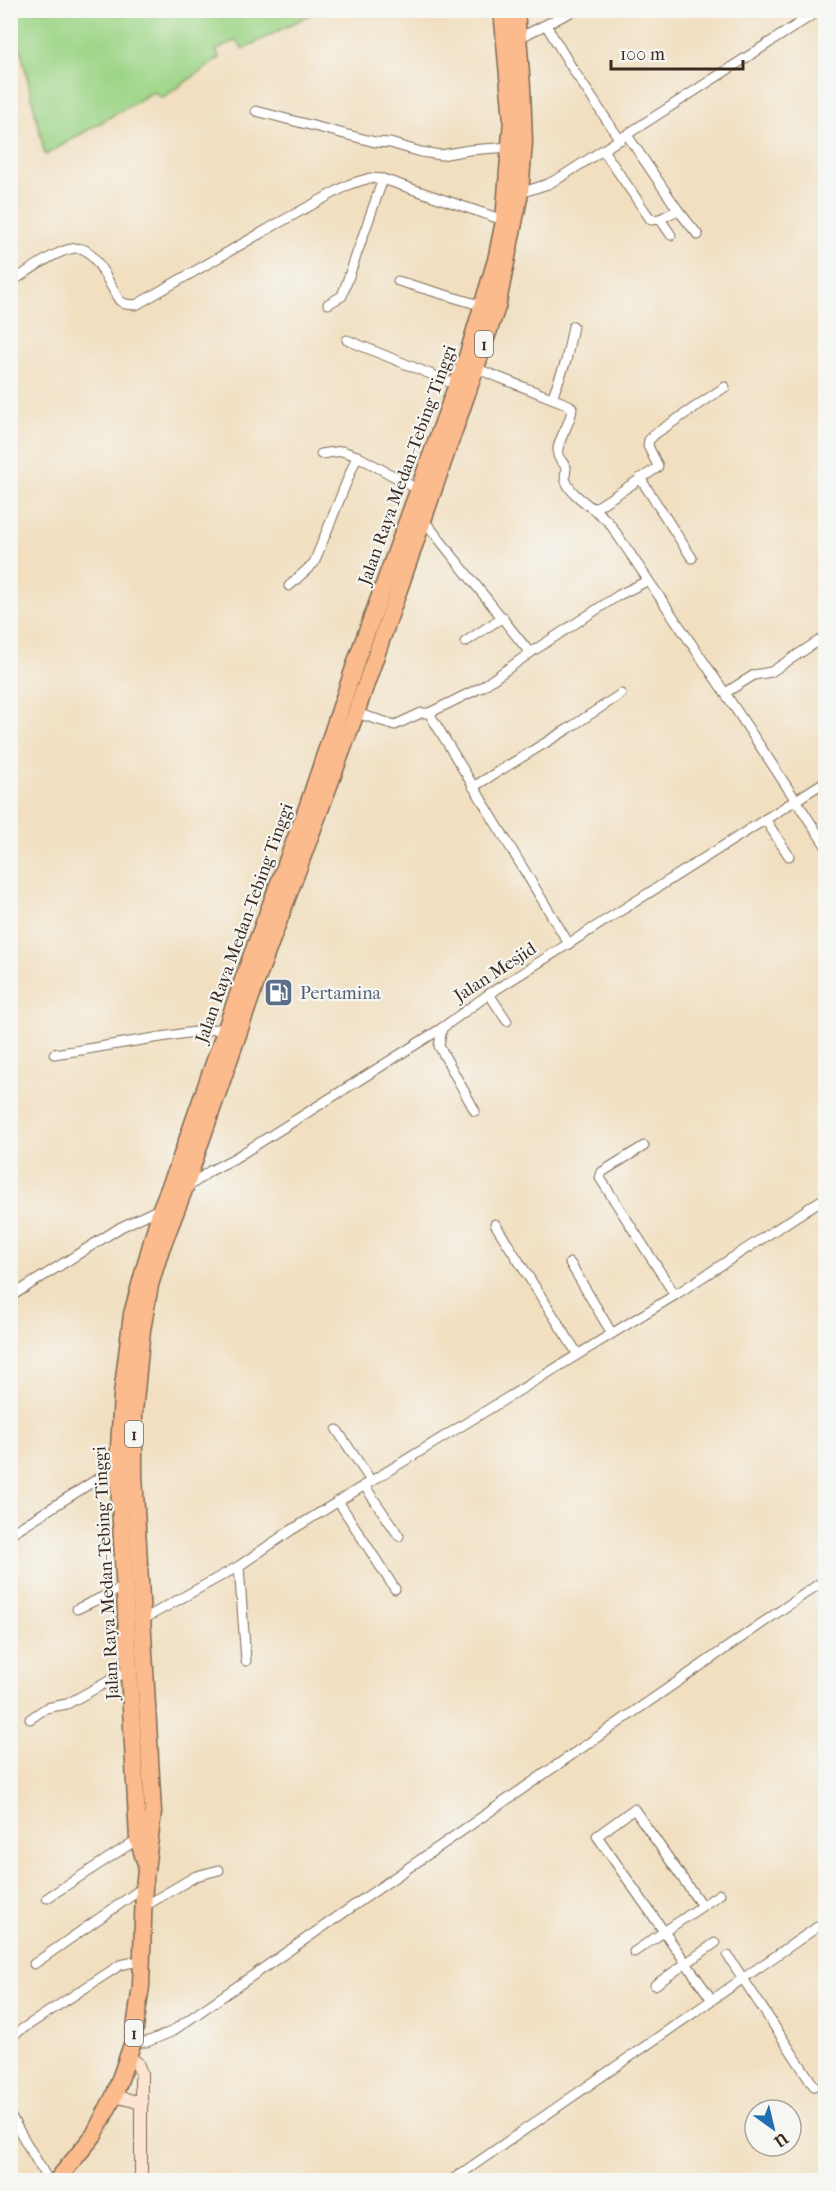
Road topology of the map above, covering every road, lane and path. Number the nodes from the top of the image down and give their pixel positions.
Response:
1 (502, 10) edge
2 (516, 10) edge
3 (574, 10) edge
4 (820, 10) edge
5 (546, 25) junction
6 (519, 38) junction
7 (255, 111) dead end
8 (624, 138) junction
9 (511, 147) junction
10 (603, 150) junction
11 (383, 179) junction
12 (520, 193) junction
13 (678, 210) junction
14 (660, 219) junction
15 (509, 222) junction
16 (671, 235) dead end
17 (698, 235) dead end
18 (398, 281) dead end
19 (10, 283) edge
20 (328, 304) dead end
21 (483, 306) junction
22 (573, 326) dead end
23 (347, 340) dead end
24 (475, 368) junction
25 (456, 385) junction
26 (725, 387) dead end
27 (552, 398) junction
28 (321, 454) dead end
29 (357, 456) junction
30 (640, 478) junction
31 (419, 490) junction
32 (594, 509) junction
33 (422, 519) junction
34 (693, 558) dead end
35 (647, 581) junction
36 (289, 586) dead end
37 (503, 617) junction
38 (825, 636) edge
39 (465, 642) dead end
40 (530, 653) junction
41 (365, 661) junction
42 (725, 693) junction
43 (621, 694) dead end
44 (356, 712) junction
45 (429, 713) junction
46 (825, 781) edge
47 (473, 787) junction
48 (795, 800) junction
49 (765, 819) junction
50 (825, 846) edge
51 (789, 856) dead end
52 (569, 944) junction
53 (489, 994) junction
54 (507, 1021) dead end
55 (227, 1028) junction
56 (442, 1028) junction
57 (54, 1054) dead end
58 (475, 1111) dead end
59 (644, 1146) dead end
60 (184, 1190) junction
61 (825, 1197) edge
62 (161, 1208) junction
63 (495, 1224) dead end
64 (570, 1263) dead end
65 (675, 1294) junction
66 (10, 1297) edge
67 (611, 1332) junction
68 (577, 1353) junction
69 (337, 1430) dead end
70 (118, 1466) junction
71 (367, 1483) junction
72 (338, 1501) junction
73 (10, 1534) edge
74 (399, 1536) dead end
75 (239, 1566) junction
76 (825, 1579) edge
77 (126, 1586) junction
78 (395, 1589) dead end
79 (77, 1609) dead end
80 (142, 1620) junction
81 (246, 1661) dead end
82 (129, 1670) junction
83 (30, 1719) dead end
84 (138, 1839) junction
85 (146, 1865) junction
86 (219, 1870) dead end
87 (144, 1887) junction
88 (720, 1894) dead end
89 (47, 1898) dead end
90 (702, 1906) junction
91 (144, 1908) junction
92 (825, 1921) edge
93 (664, 1932) junction
94 (715, 1943) dead end
95 (634, 1952) dead end
96 (728, 1956) dead end
97 (34, 1964) dead end
98 (142, 1964) junction
99 (686, 1964) junction
100 (744, 1978) junction
101 (656, 1985) dead end
102 (712, 2000) junction
103 (10, 2037) edge
104 (131, 2049) junction
105 (814, 2086) dead end
106 (114, 2096) junction
107 (142, 2103) junction
108 (10, 2115) edge
109 (48, 2181) edge
110 (57, 2181) edge
111 (141, 2181) edge
112 (452, 2181) edge

1 - 9 highway, Jalan Raya Medan-Tebing Tinggi / 1
2 - 6 highway, Jalan Raya Medan-Tebing Tinggi / 1
3 - 5 street
4 - 8 street
5 - 6 street
5 - 8 street
6 - 12 highway, Jalan Raya Medan-Tebing Tinggi / 1
7 - 9 street
8 - 10 street
8 - 13 street
9 - 15 highway, Jalan Raya Medan-Tebing Tinggi / 1
10 - 12 street
10 - 14 street
11 - 15 street
11 - 19 street
11 - 20 street
12 - 15 highway, Jalan Raya Medan-Tebing Tinggi / 1
13 - 14 street
13 - 17 street
14 - 16 street
15 - 21 highway, Jalan Raya Medan-Tebing Tinggi / 1
15 - 24 highway, Jalan Raya Medan-Tebing Tinggi / 1
18 - 21 street
21 - 25 highway, Jalan Raya Medan-Tebing Tinggi / 1
22 - 27 street
23 - 25 street
24 - 27 street
24 - 33 highway, Jalan Raya Medan-Tebing Tinggi / 1
25 - 31 highway, Jalan Raya Medan-Tebing Tinggi / 1
26 - 30 street
27 - 32 street
28 - 29 street
29 - 31 street
29 - 36 street
30 - 32 street
30 - 34 street
31 - 41 highway, Jalan Raya Medan-Tebing Tinggi / 1
32 - 35 street
33 - 37 street
33 - 41 highway, Jalan Raya Medan-Tebing Tinggi / 1
35 - 40 street
35 - 42 street
37 - 39 street
37 - 40 street
38 - 42 street
40 - 45 street
41 - 44 highway, Jalan Raya Medan-Tebing Tinggi / 1
41 - 55 highway, Jalan Raya Medan-Tebing Tinggi / 1
42 - 48 street
43 - 47 street
44 - 45 street
44 - 60 highway, Jalan Raya Medan-Tebing Tinggi / 1
45 - 47 street
46 - 48 street, Jalan Mesjid
47 - 52 street
48 - 49 street, Jalan Mesjid
48 - 50 street
49 - 51 street
49 - 52 street, Jalan Mesjid
52 - 53 street, Jalan Mesjid
53 - 54 street
53 - 56 street, Jalan Mesjid
55 - 57 street
55 - 62 highway, Jalan Raya Medan-Tebing Tinggi / 1
56 - 58 street
56 - 60 street, Jalan Mesjid
59 - 65 street
60 - 80 highway, Jalan Raya Medan-Tebing Tinggi / 1
61 - 65 street
62 - 66 street
62 - 70 highway, Jalan Raya Medan-Tebing Tinggi / 1
63 - 68 street
64 - 67 street
65 - 67 street
67 - 68 street
68 - 71 street
69 - 71 street
70 - 73 street
70 - 77 highway, Jalan Raya Medan-Tebing Tinggi / 1
71 - 72 street
71 - 74 street
72 - 75 street
72 - 78 street
75 - 80 street
75 - 81 street
76 - 104 street
77 - 79 street
77 - 82 highway, Jalan Raya Medan-Tebing Tinggi / 1
80 - 85 highway, Jalan Raya Medan-Tebing Tinggi / 1
82 - 83 street
82 - 84 highway, Jalan Raya Medan-Tebing Tinggi / 1
84 - 85 highway, Jalan Raya Medan-Tebing Tinggi / 1
84 - 89 street
85 - 87 highway, Jalan Raya Medan-Tebing Tinggi / 1
86 - 91 street
87 - 91 highway, Jalan Raya Medan-Tebing Tinggi / 1
87 - 97 street
88 - 90 street
90 - 93 street
90 - 93 street
91 - 98 highway, Jalan Raya Medan-Tebing Tinggi / 1
92 - 100 street
93 - 95 street
93 - 99 street
94 - 99 street
96 - 100 street
98 - 103 street
98 - 104 highway, Jalan Raya Medan-Tebing Tinggi / 1
99 - 101 street
99 - 102 street
100 - 102 street
100 - 105 street
102 - 112 street
104 - 106 highway, Jalan Raya Medan-Tebing Tinggi / 1
104 - 107 street
106 - 107 street
106 - 110 highway, Jalan Raya Medan-Tebing Tinggi / 1
107 - 111 street
108 - 109 street

